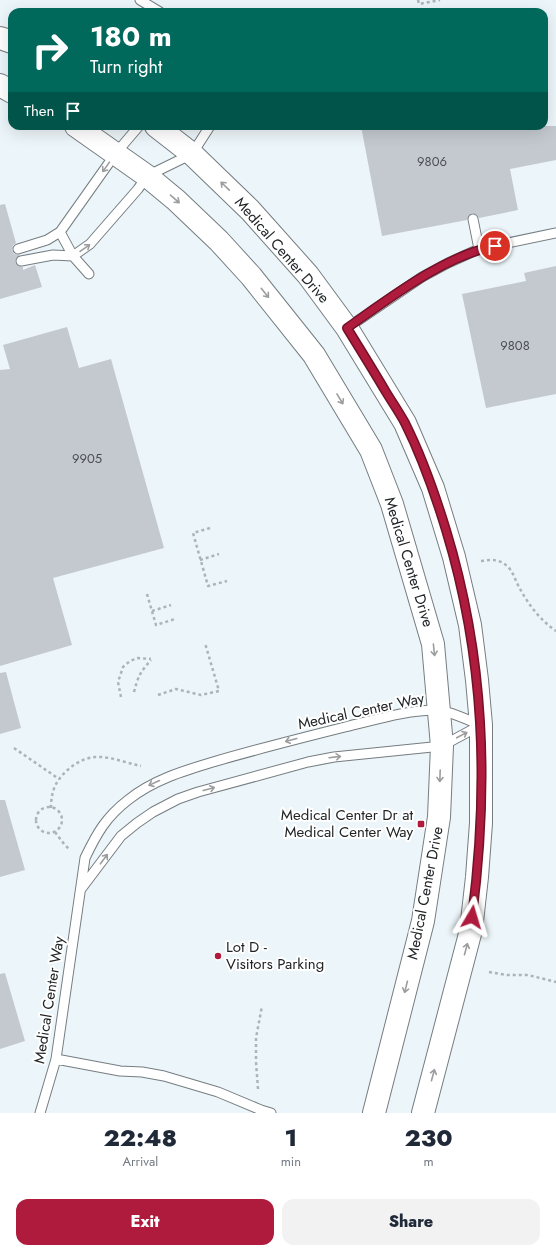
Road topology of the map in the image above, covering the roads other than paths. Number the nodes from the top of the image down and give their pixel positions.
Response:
1 (140, 0) edge
2 (153, 8) edge
3 (82, 130) edge
4 (136, 130) edge
5 (161, 130) edge
6 (207, 130) edge
7 (116, 153) junction
8 (192, 154) junction
9 (147, 176) junction
10 (473, 219) dead end
11 (60, 232) junction
12 (556, 233) edge
13 (18, 249) dead end
14 (479, 249) junction
15 (73, 256) junction
16 (21, 261) dead end
17 (89, 274) dead end
18 (347, 328) junction
19 (439, 710) junction
20 (481, 725) junction
21 (442, 746) junction
22 (81, 890) junction
23 (56, 1059) junction
24 (40, 1113) edge
25 (271, 1113) edge
26 (374, 1113) edge
27 (423, 1113) edge

1 - 2 lane
3 - 7 street, Medical Center Drive
4 - 7 lane
5 - 8 street, Medical Center Drive
6 - 8 lane
7 - 9 street, Medical Center Drive
7 -> 11 lane
8 - 9 lane
18 -> 8 street, Medical Center Drive
15 -> 9 lane
9 -> 19 street, Medical Center Drive
10 - 14 lane
11 - 13 lane
11 - 15 lane
12 - 14 lane
14 - 18 lane
15 - 16 lane
15 - 17 lane
18 - 20 street, Medical Center Drive
19 - 20 lane, Medical Center Way
19 - 21 street, Medical Center Drive
19 -> 22 lane, Medical Center Way
21 -> 20 lane, Medical Center Way
27 -> 20 street, Medical Center Drive
22 -> 21 lane, Medical Center Way
21 -> 26 street, Medical Center Drive
22 - 23 lane, Medical Center Way
23 - 24 lane, Medical Center Way
23 - 25 lane

